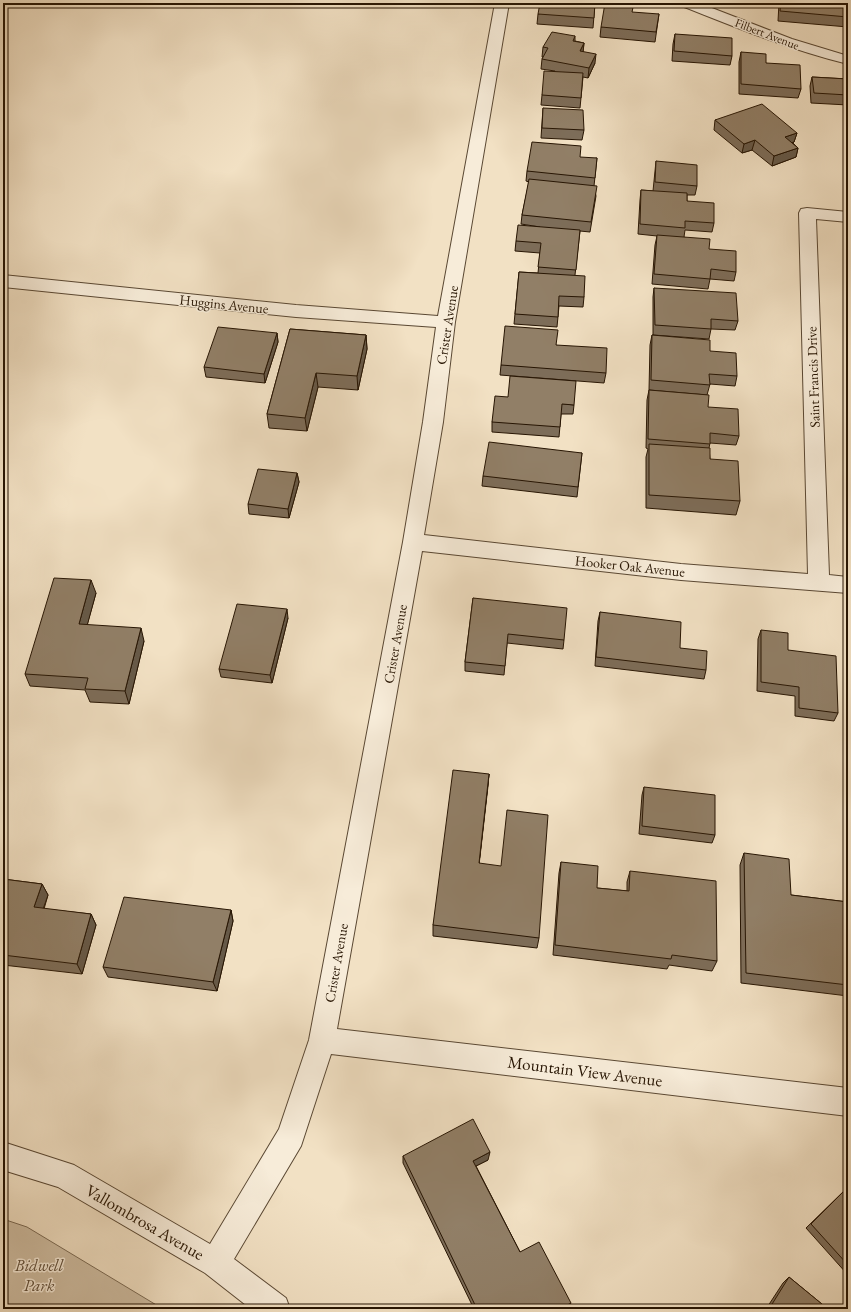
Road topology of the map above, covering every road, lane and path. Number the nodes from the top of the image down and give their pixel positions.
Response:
1 (71, 3) edge
2 (76, 3) edge
3 (502, 3) edge
4 (687, 3) edge
5 (848, 60) edge
6 (848, 217) edge
7 (3, 281) edge
8 (446, 322) junction
9 (413, 542) junction
10 (819, 582) junction
11 (848, 585) edge
12 (322, 1040) junction
13 (848, 1102) edge
14 (3, 1156) edge
15 (215, 1263) junction
16 (275, 1309) edge

1 - 2 street
3 - 8 street, Crister Avenue
4 - 5 street, Filbert Avenue
6 - 10 street, Saint Francis Drive
7 - 8 street, Huggins Avenue
8 - 9 street, Crister Avenue
9 - 10 street, Hooker Oak Avenue
9 - 12 street, Crister Avenue
10 - 11 street, Hooker Oak Avenue
12 - 13 street, Mountain View Avenue
12 - 15 street, Crister Avenue
14 - 15 street, Vallombrosa Avenue
15 - 16 street, Vallombrosa Avenue

